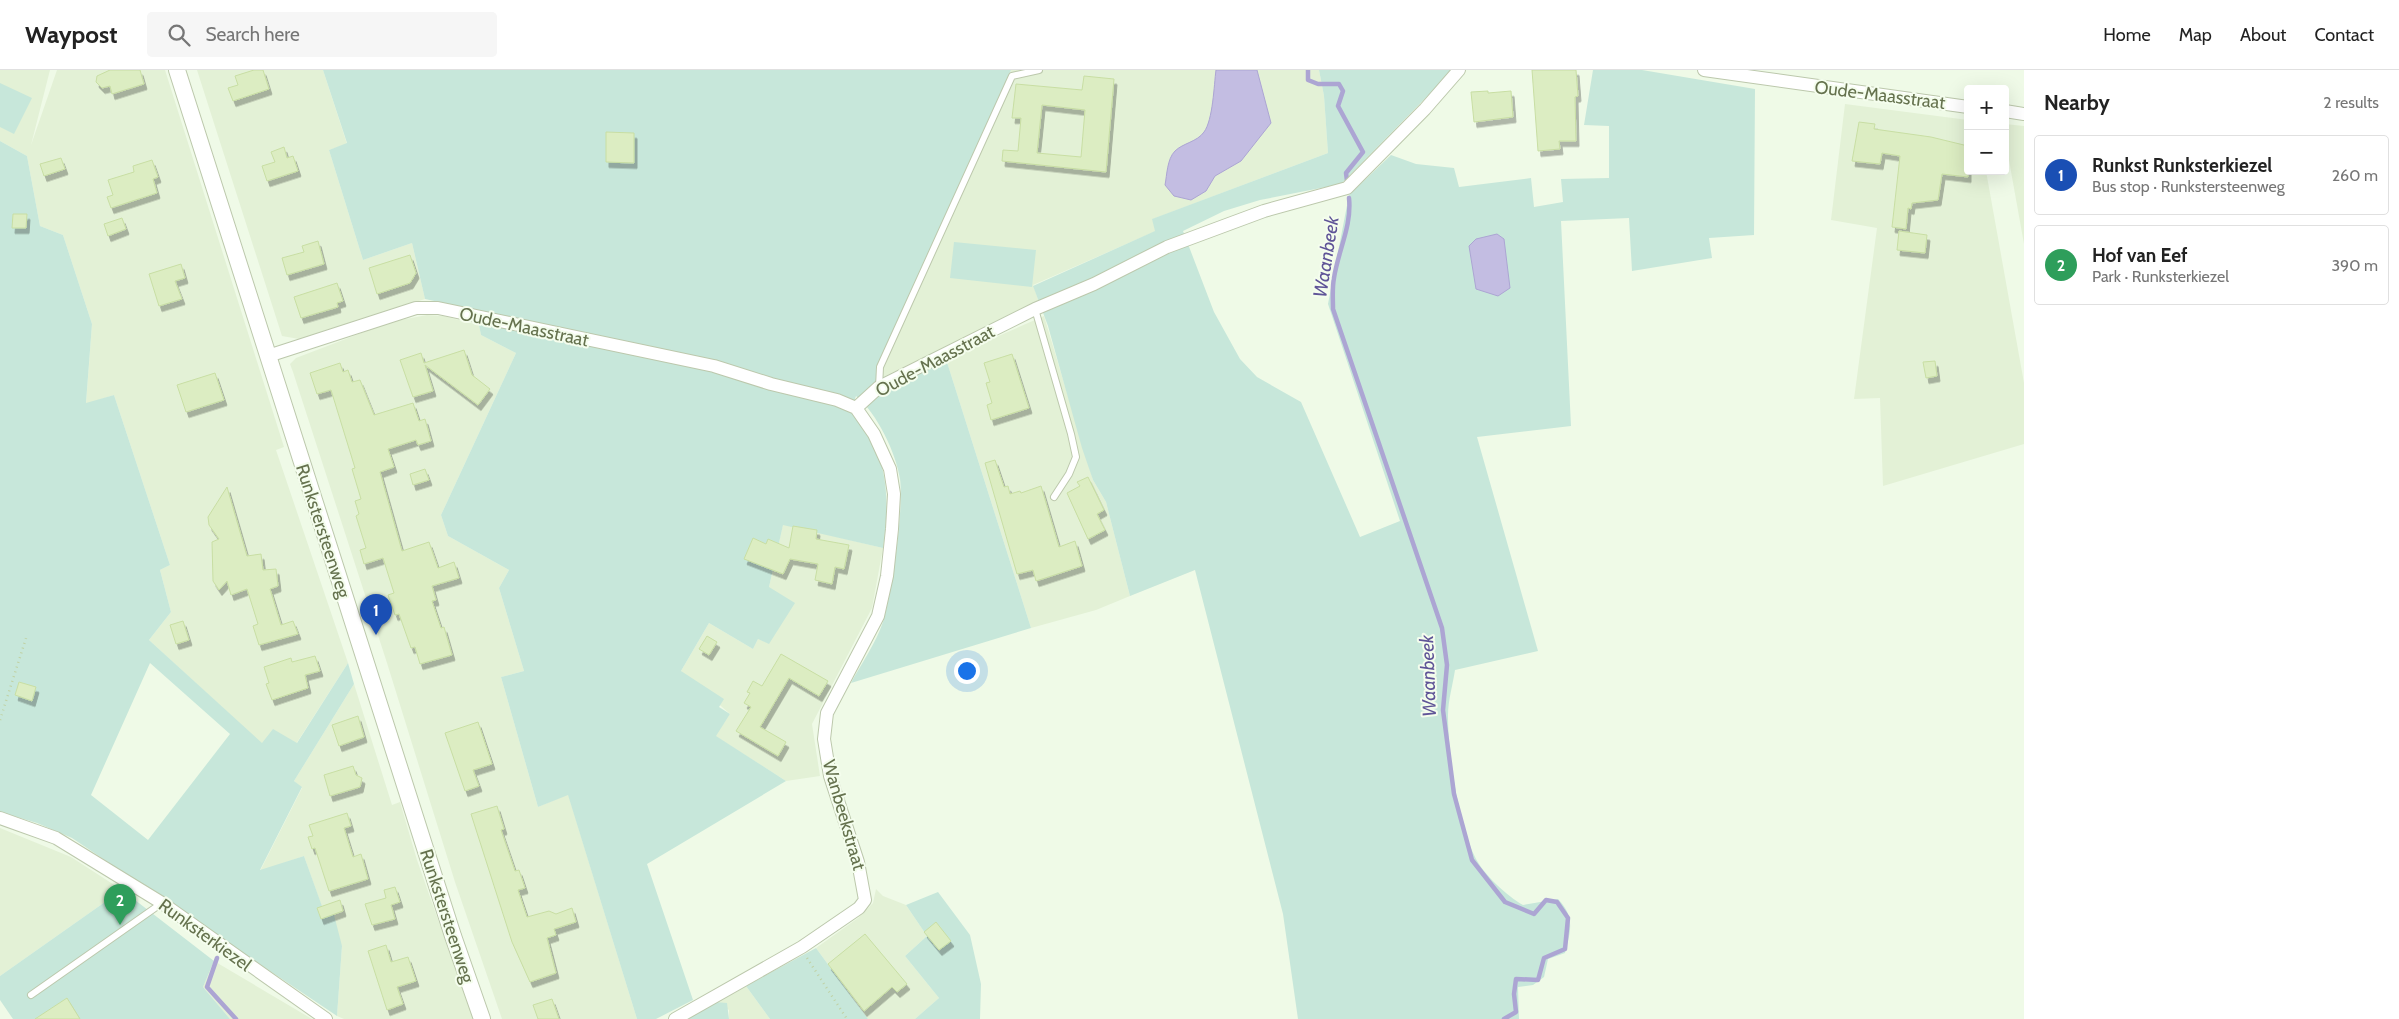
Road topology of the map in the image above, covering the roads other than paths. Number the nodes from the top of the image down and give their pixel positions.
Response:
1 (176, 70) edge
2 (1039, 70) edge
3 (1459, 70) edge
4 (1704, 70) edge
5 (1964, 106) edge
6 (2009, 112) edge
7 (2024, 114) edge
8 (1035, 309) junction
9 (268, 356) junction
10 (879, 386) junction
11 (856, 408) junction
12 (1054, 497) dead end
13 (0, 818) edge
14 (162, 903) junction
15 (31, 995) dead end
16 (326, 1019) edge
17 (482, 1019) edge
18 (675, 1019) edge

1 - 9 street, Runkstersteenweg
2 - 10 lane
3 - 8 street, Oude-Maasstraat
4 - 5 street, Oude-Maasstraat
6 - 7 street
8 - 10 street, Oude-Maasstraat
8 - 12 lane
9 - 11 street, Oude-Maasstraat
9 - 17 street, Runkstersteenweg
10 - 11 street, Oude-Maasstraat
11 - 18 street, Wanbeekstraat
13 - 14 street, Runksterkiezel
14 - 15 lane
14 - 16 street, Runksterkiezel

